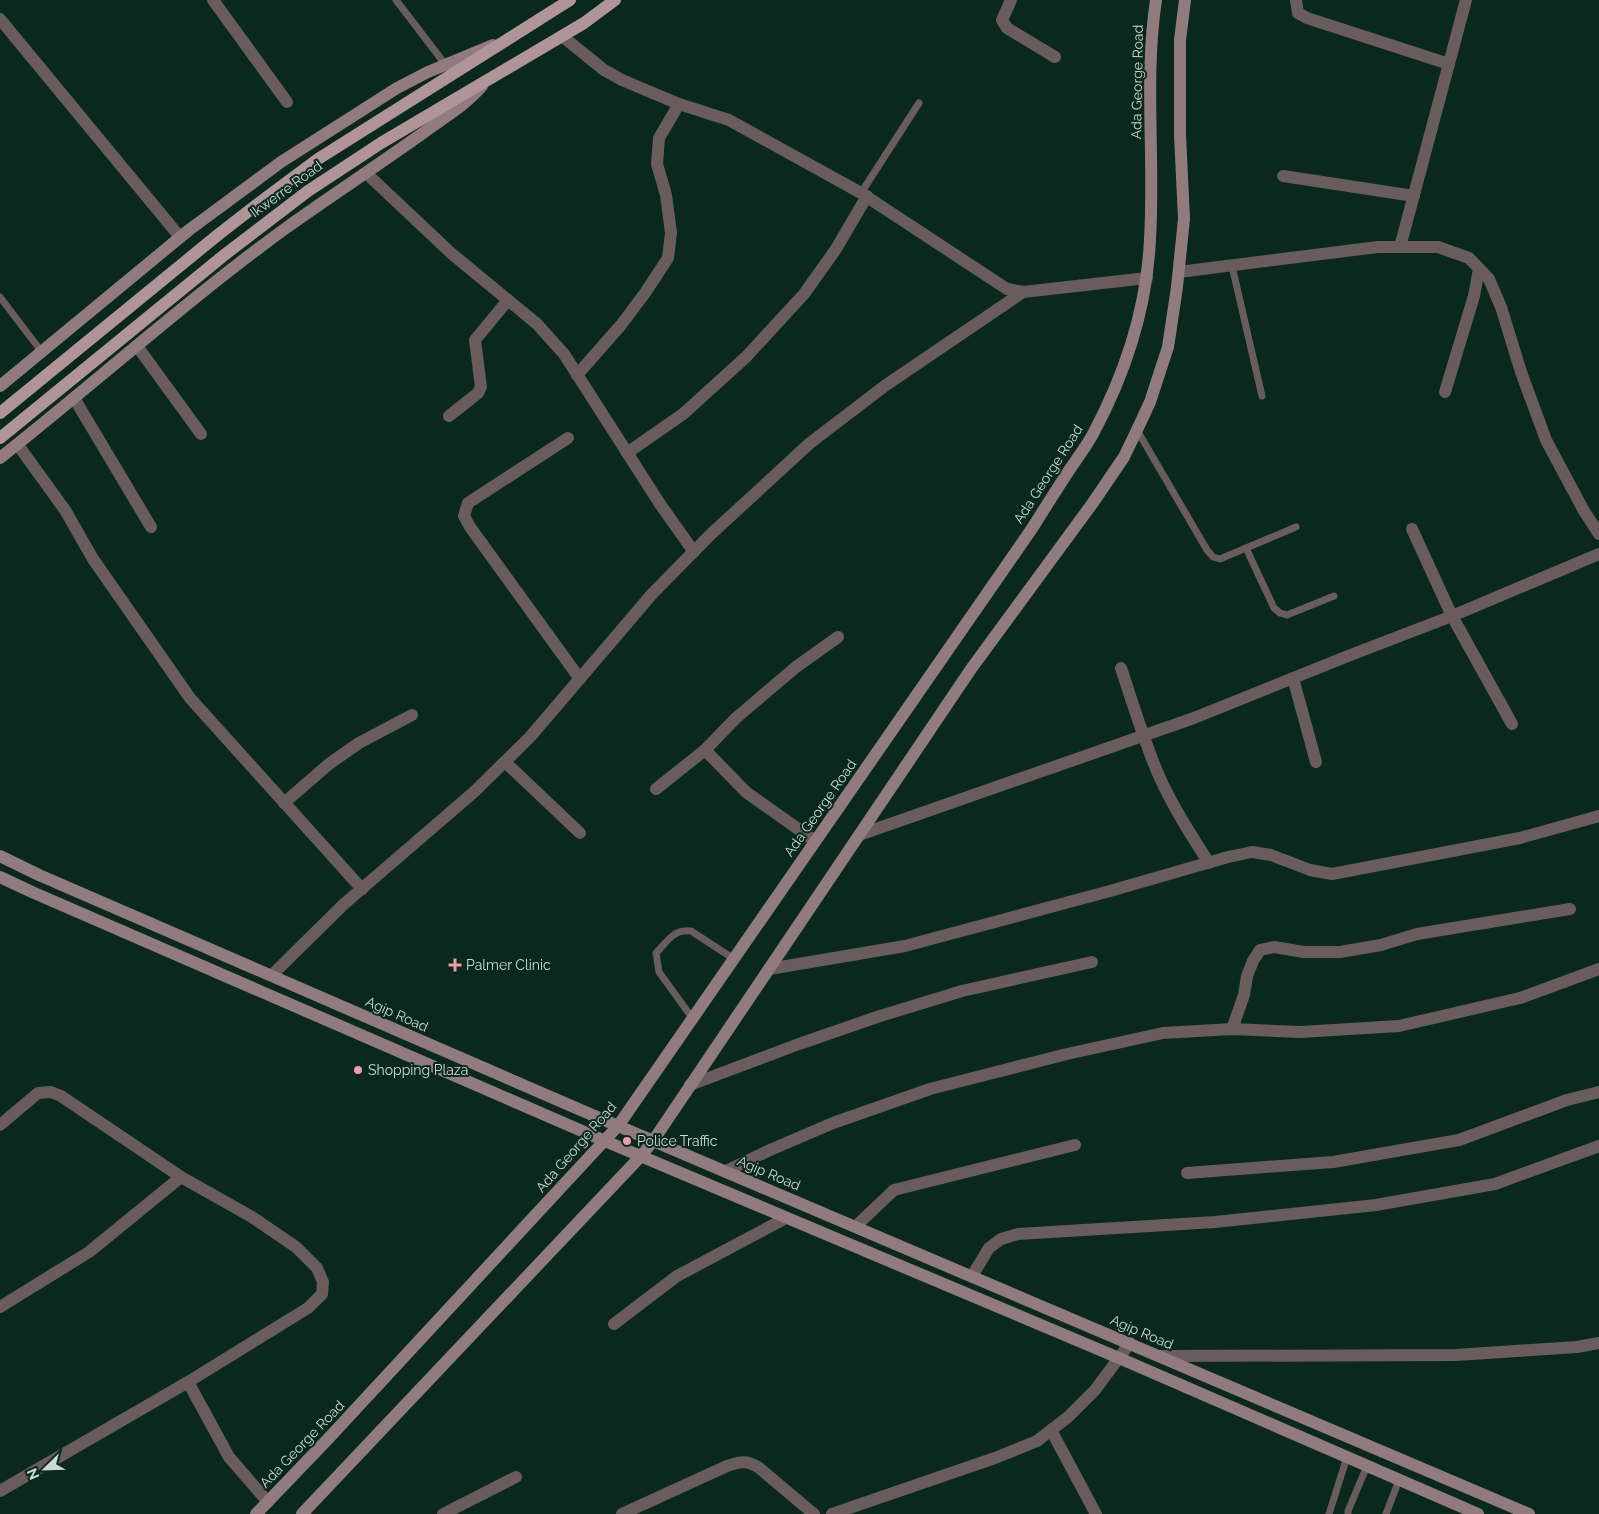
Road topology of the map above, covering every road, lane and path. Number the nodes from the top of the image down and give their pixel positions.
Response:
1 (213, 0) edge
2 (396, 0) edge
3 (570, 0) edge
4 (615, 0) edge
5 (1011, 0) edge
6 (1156, 0) edge
7 (1185, 0) edge
8 (1296, 0) edge
9 (1466, 0) edge
10 (0, 19) edge
11 (562, 36) junction
12 (512, 38) junction
13 (1055, 57) dead end
14 (445, 64) junction
15 (1449, 64) junction
16 (485, 81) junction
17 (287, 102) dead end
18 (919, 103) dead end
19 (679, 104) junction
20 (366, 173) junction
21 (1283, 176) dead end
22 (864, 194) junction
23 (1414, 196) junction
24 (180, 237) junction
25 (1400, 247) junction
26 (1232, 266) junction
27 (1479, 269) junction
28 (1178, 272) junction
29 (1147, 278) junction
30 (1023, 292) junction
31 (0, 297) edge
32 (508, 300) junction
33 (137, 346) junction
34 (41, 352) junction
35 (577, 375) junction
36 (0, 386) edge
37 (1445, 392) dead end
38 (1262, 396) dead end
39 (74, 398) junction
40 (0, 413) edge
41 (449, 416) dead end
42 (1137, 430) junction
43 (201, 434) dead end
44 (0, 438) edge
45 (568, 438) dead end
46 (18, 444) junction
47 (627, 453) junction
48 (0, 458) edge
49 (151, 527) dead end
50 (1296, 527) dead end
51 (1412, 529) dead end
52 (1599, 534) edge
53 (1246, 548) junction
54 (694, 552) junction
55 (1599, 554) edge
56 (1334, 596) dead end
57 (1452, 616) junction
58 (838, 637) dead end
59 (1121, 668) dead end
60 (1292, 678) junction
61 (580, 680) junction
62 (412, 715) dead end
63 (1512, 724) dead end
64 (1143, 735) junction
65 (705, 750) junction
66 (505, 762) junction
67 (1316, 762) dead end
68 (656, 789) dead end
69 (284, 803) junction
70 (1599, 816) edge
71 (580, 833) dead end
72 (859, 835) junction
73 (815, 842) junction
74 (0, 856) edge
75 (1209, 863) junction
76 (0, 877) edge
77 (362, 889) junction
78 (1570, 909) dead end
79 (734, 959) junction
80 (1092, 962) dead end
81 (769, 969) junction
82 (1599, 969) edge
83 (272, 975) junction
84 (693, 1018) junction
85 (1232, 1029) junction
86 (690, 1085) junction
87 (1599, 1092) edge
88 (0, 1125) edge
89 (618, 1126) junction
90 (653, 1140) junction
91 (605, 1141) junction
92 (1075, 1145) dead end
93 (1599, 1146) edge
94 (641, 1156) junction
95 (726, 1172) junction
96 (1187, 1173) dead end
97 (181, 1177) junction
98 (786, 1218) junction
99 (856, 1226) junction
100 (972, 1276) junction
101 (0, 1307) edge
102 (614, 1324) dead end
103 (1130, 1343) junction
104 (1599, 1343) edge
105 (1160, 1356) junction
106 (1119, 1358) junction
107 (188, 1382) junction
108 (1051, 1430) junction
109 (1347, 1457) junction
110 (1367, 1466) junction
111 (516, 1478) dead end
112 (1399, 1480) junction
113 (0, 1490) edge
114 (268, 1502) junction
115 (256, 1514) edge
116 (302, 1514) edge
117 (443, 1514) edge
118 (622, 1514) edge
119 (814, 1514) edge
120 (832, 1514) edge
121 (1096, 1514) edge
122 (1329, 1514) edge
123 (1348, 1514) edge
124 (1386, 1514) edge
125 (1478, 1514) edge
126 (1529, 1514) edge

1 - 17 street
2 - 14 lane
3 - 12 main road, Ikwerre Road
4 - 11 main road, Ikwerre Road
5 - 13 street
6 - 29 street, Ada George Road
7 - 28 street
8 - 15 street
9 - 15 street
10 - 24 street
11 - 16 main road, Ikwerre Road
11 - 19 street
12 - 14 street
12 - 40 main road, Ikwerre Road
14 - 24 street
15 - 23 street
16 - 20 street
16 - 44 main road, Ikwerre Road
18 - 22 lane
19 - 22 street
19 - 35 street
20 - 32 street
20 - 33 street
21 - 23 street
22 - 30 street
22 - 47 street
23 - 25 street
24 - 34 street
25 - 26 street
25 - 27 street
26 - 28 street
26 - 38 lane
27 - 37 street
27 - 52 street
28 - 42 street
29 - 30 street
29 - 73 street, Ada George Road
30 - 54 street
31 - 34 lane
32 - 35 street
32 - 41 street
33 - 39 street
33 - 43 street
34 - 36 street
35 - 47 street
39 - 46 street
39 - 49 street
42 - 53 lane
42 - 72 street
45 - 61 street
46 - 48 street
46 - 69 street
47 - 54 street
50 - 53 lane
51 - 57 street
53 - 56 lane
54 - 61 street
55 - 57 street
57 - 60 street
57 - 63 street
58 - 65 street
59 - 64 street
60 - 64 street
60 - 67 street
61 - 66 street
62 - 69 street
64 - 72 street
64 - 75 street
65 - 68 street
65 - 73 street
66 - 71 street
66 - 77 street
69 - 77 street
70 - 75 street
72 - 81 street
73 - 79 street, Ada George Road
74 - 83 street, Agip Road
75 - 81 street
76 - 91 street
77 - 83 street
78 - 85 street
79 - 84 street, Ada George Road
79 - 84 lane
80 - 86 street
81 - 86 street
82 - 85 street
83 - 89 street, Agip Road
84 - 89 street, Ada George Road
85 - 95 street
86 - 90 street
87 - 96 street
88 - 97 street
89 - 90 street, Agip Road
89 - 91 street, Ada George Road
90 - 94 street
90 - 95 street, Agip Road
91 - 94 street
91 - 114 street, Ada George Road
92 - 99 street
93 - 100 street
94 - 98 street
94 - 116 street
95 - 99 street, Agip Road
97 - 101 street
97 - 107 street
98 - 102 street
98 - 106 street
99 - 100 street, Agip Road
100 - 103 street, Agip Road
103 - 105 street, Agip Road
103 - 106 street
104 - 105 street
105 - 126 street, Agip Road
106 - 108 street
106 - 109 street
107 - 113 street
107 - 114 street
108 - 120 street
108 - 121 street
109 - 110 street
109 - 122 lane
110 - 112 street
110 - 123 lane
111 - 117 street
112 - 124 lane
112 - 125 street
114 - 115 street, Ada George Road
118 - 119 street

